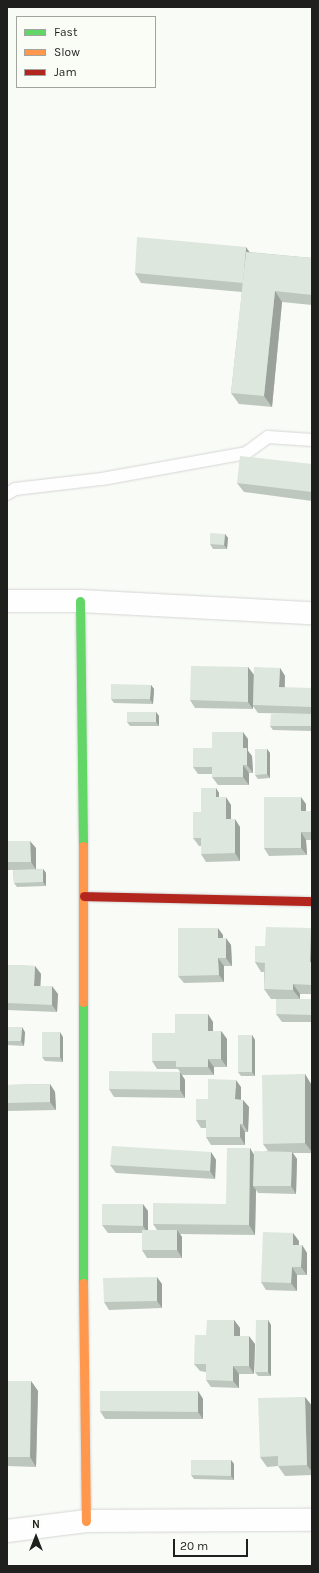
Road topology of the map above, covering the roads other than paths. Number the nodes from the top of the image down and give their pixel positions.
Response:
1 (312, 440) edge
2 (7, 494) edge
3 (80, 601) junction
4 (7, 602) edge
5 (312, 613) edge
6 (84, 896) junction
7 (312, 901) edge
8 (312, 1520) edge
9 (86, 1521) junction
10 (7, 1531) edge

1 - 2 lane
3 - 4 street
3 - 5 street
3 - 6 street
6 - 7 street
6 - 9 street
8 - 9 street
9 - 10 street

